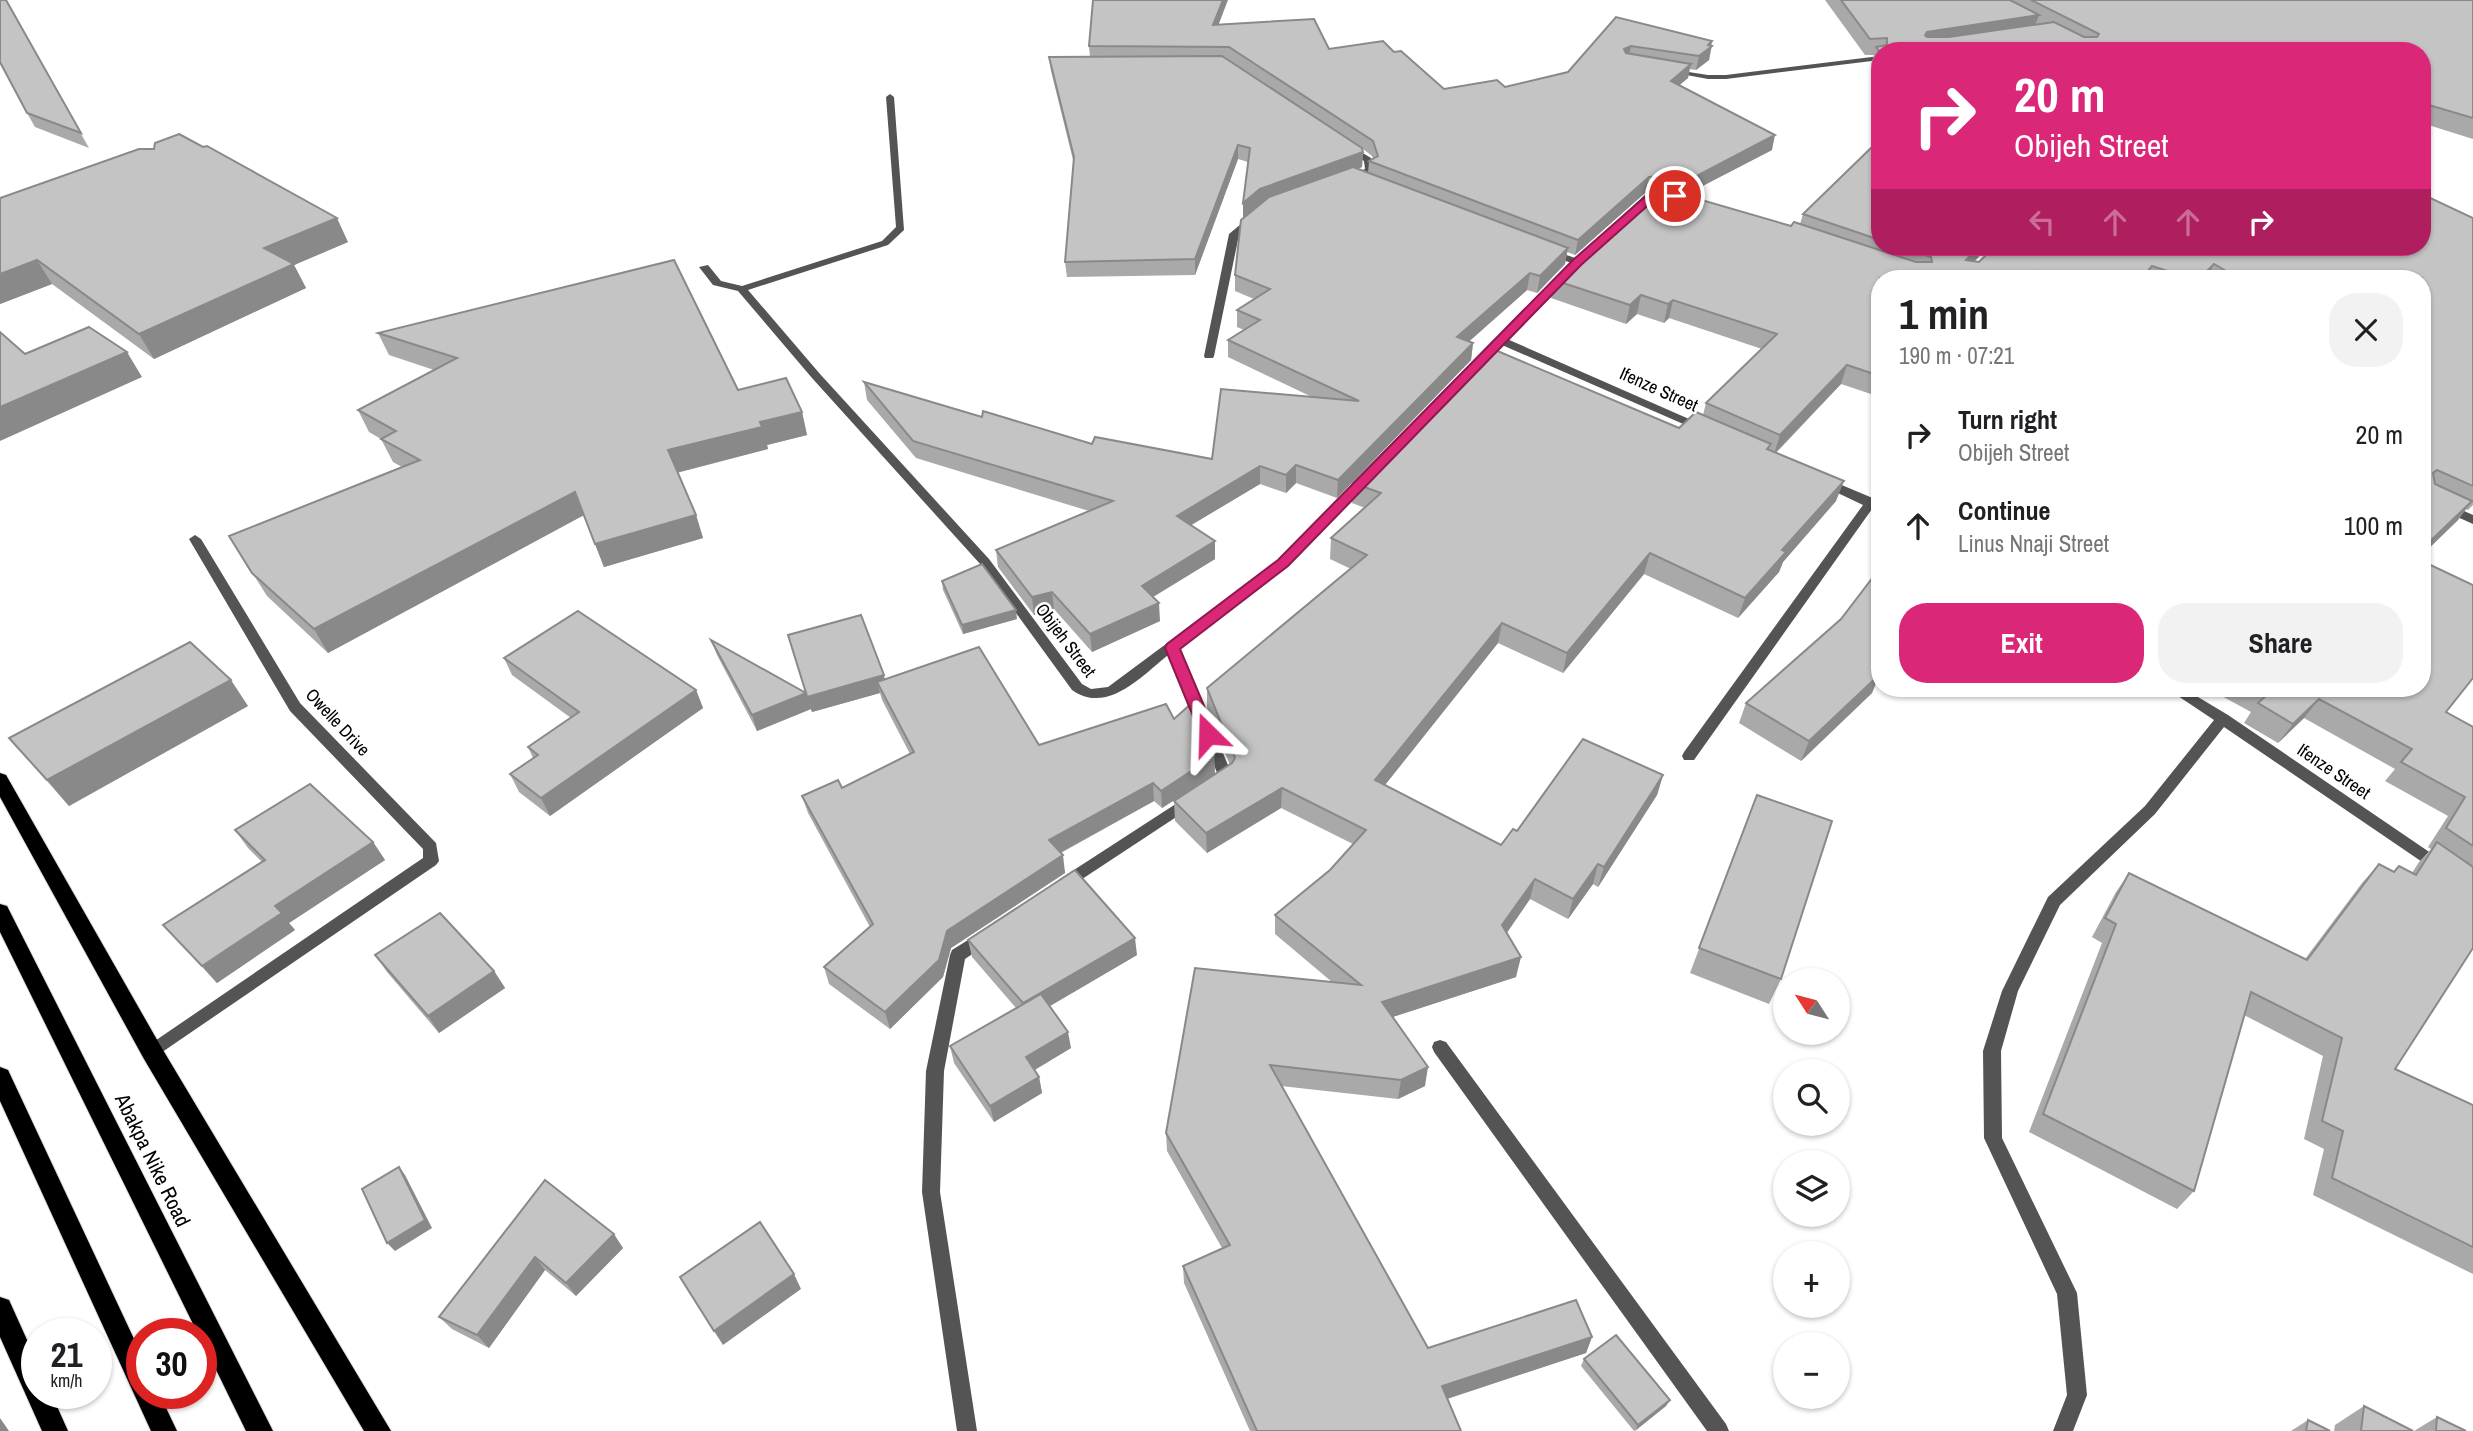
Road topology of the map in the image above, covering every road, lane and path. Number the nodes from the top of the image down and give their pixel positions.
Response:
1 (1871, 59) edge
2 (1655, 68) edge
3 (890, 97) dead end
4 (1335, 138) edge
5 (1354, 177) junction
6 (1341, 182) edge
7 (1366, 182) edge
8 (1264, 209) edge
9 (1540, 248) edge
10 (1586, 254) edge
11 (1577, 262) junction
12 (704, 267) dead end
13 (742, 289) junction
14 (1500, 340) junction
15 (1209, 356) dead end
16 (1472, 369) edge
17 (1717, 435) edge
18 (1379, 466) edge
19 (1807, 474) edge
20 (2431, 500) edge
21 (1871, 503) edge
22 (1871, 510) edge
23 (2473, 520) edge
24 (195, 538) dead end
25 (1172, 648) junction
26 (2188, 697) edge
27 (2223, 719) junction
28 (1689, 756) dead end
29 (0, 780) edge
30 (2450, 874) edge
31 (1051, 893) edge
32 (0, 912) edge
33 (993, 931) edge
34 (1440, 1047) dead end
35 (152, 1052) junction
36 (0, 1077) edge
37 (0, 1309) edge
38 (126, 1349) edge
39 (21, 1356) edge
40 (45, 1409) edge
41 (154, 1409) edge
42 (55, 1431) edge
43 (164, 1431) edge
44 (260, 1431) edge
45 (378, 1431) edge
46 (967, 1431) edge
47 (1719, 1431) edge
48 (2063, 1431) edge

1 - 2 street
3 - 13 street
4 - 5 street
5 - 6 street
5 - 7 street
8 - 15 street
9 - 11 street
10 - 11 street
11 - 14 street
12 - 13 street, Obijeh Street
13 - 25 street, Obijeh Street
14 - 16 street
14 - 17 street, Ifenze Street
18 - 25 street, Obijeh Street
19 - 21 street
20 - 23 street
22 - 28 street
24 - 35 street, Owelle Drive
25 - 31 street
26 - 27 street, Ifenze Street
27 - 30 street, Ifenze Street
27 - 48 street
29 - 35 main road
32 - 44 main road, Abakpa Nike Road
33 - 46 street
34 - 47 street
35 - 45 main road
36 - 38 main road
37 - 39 main road
40 - 42 main road
41 - 43 main road

